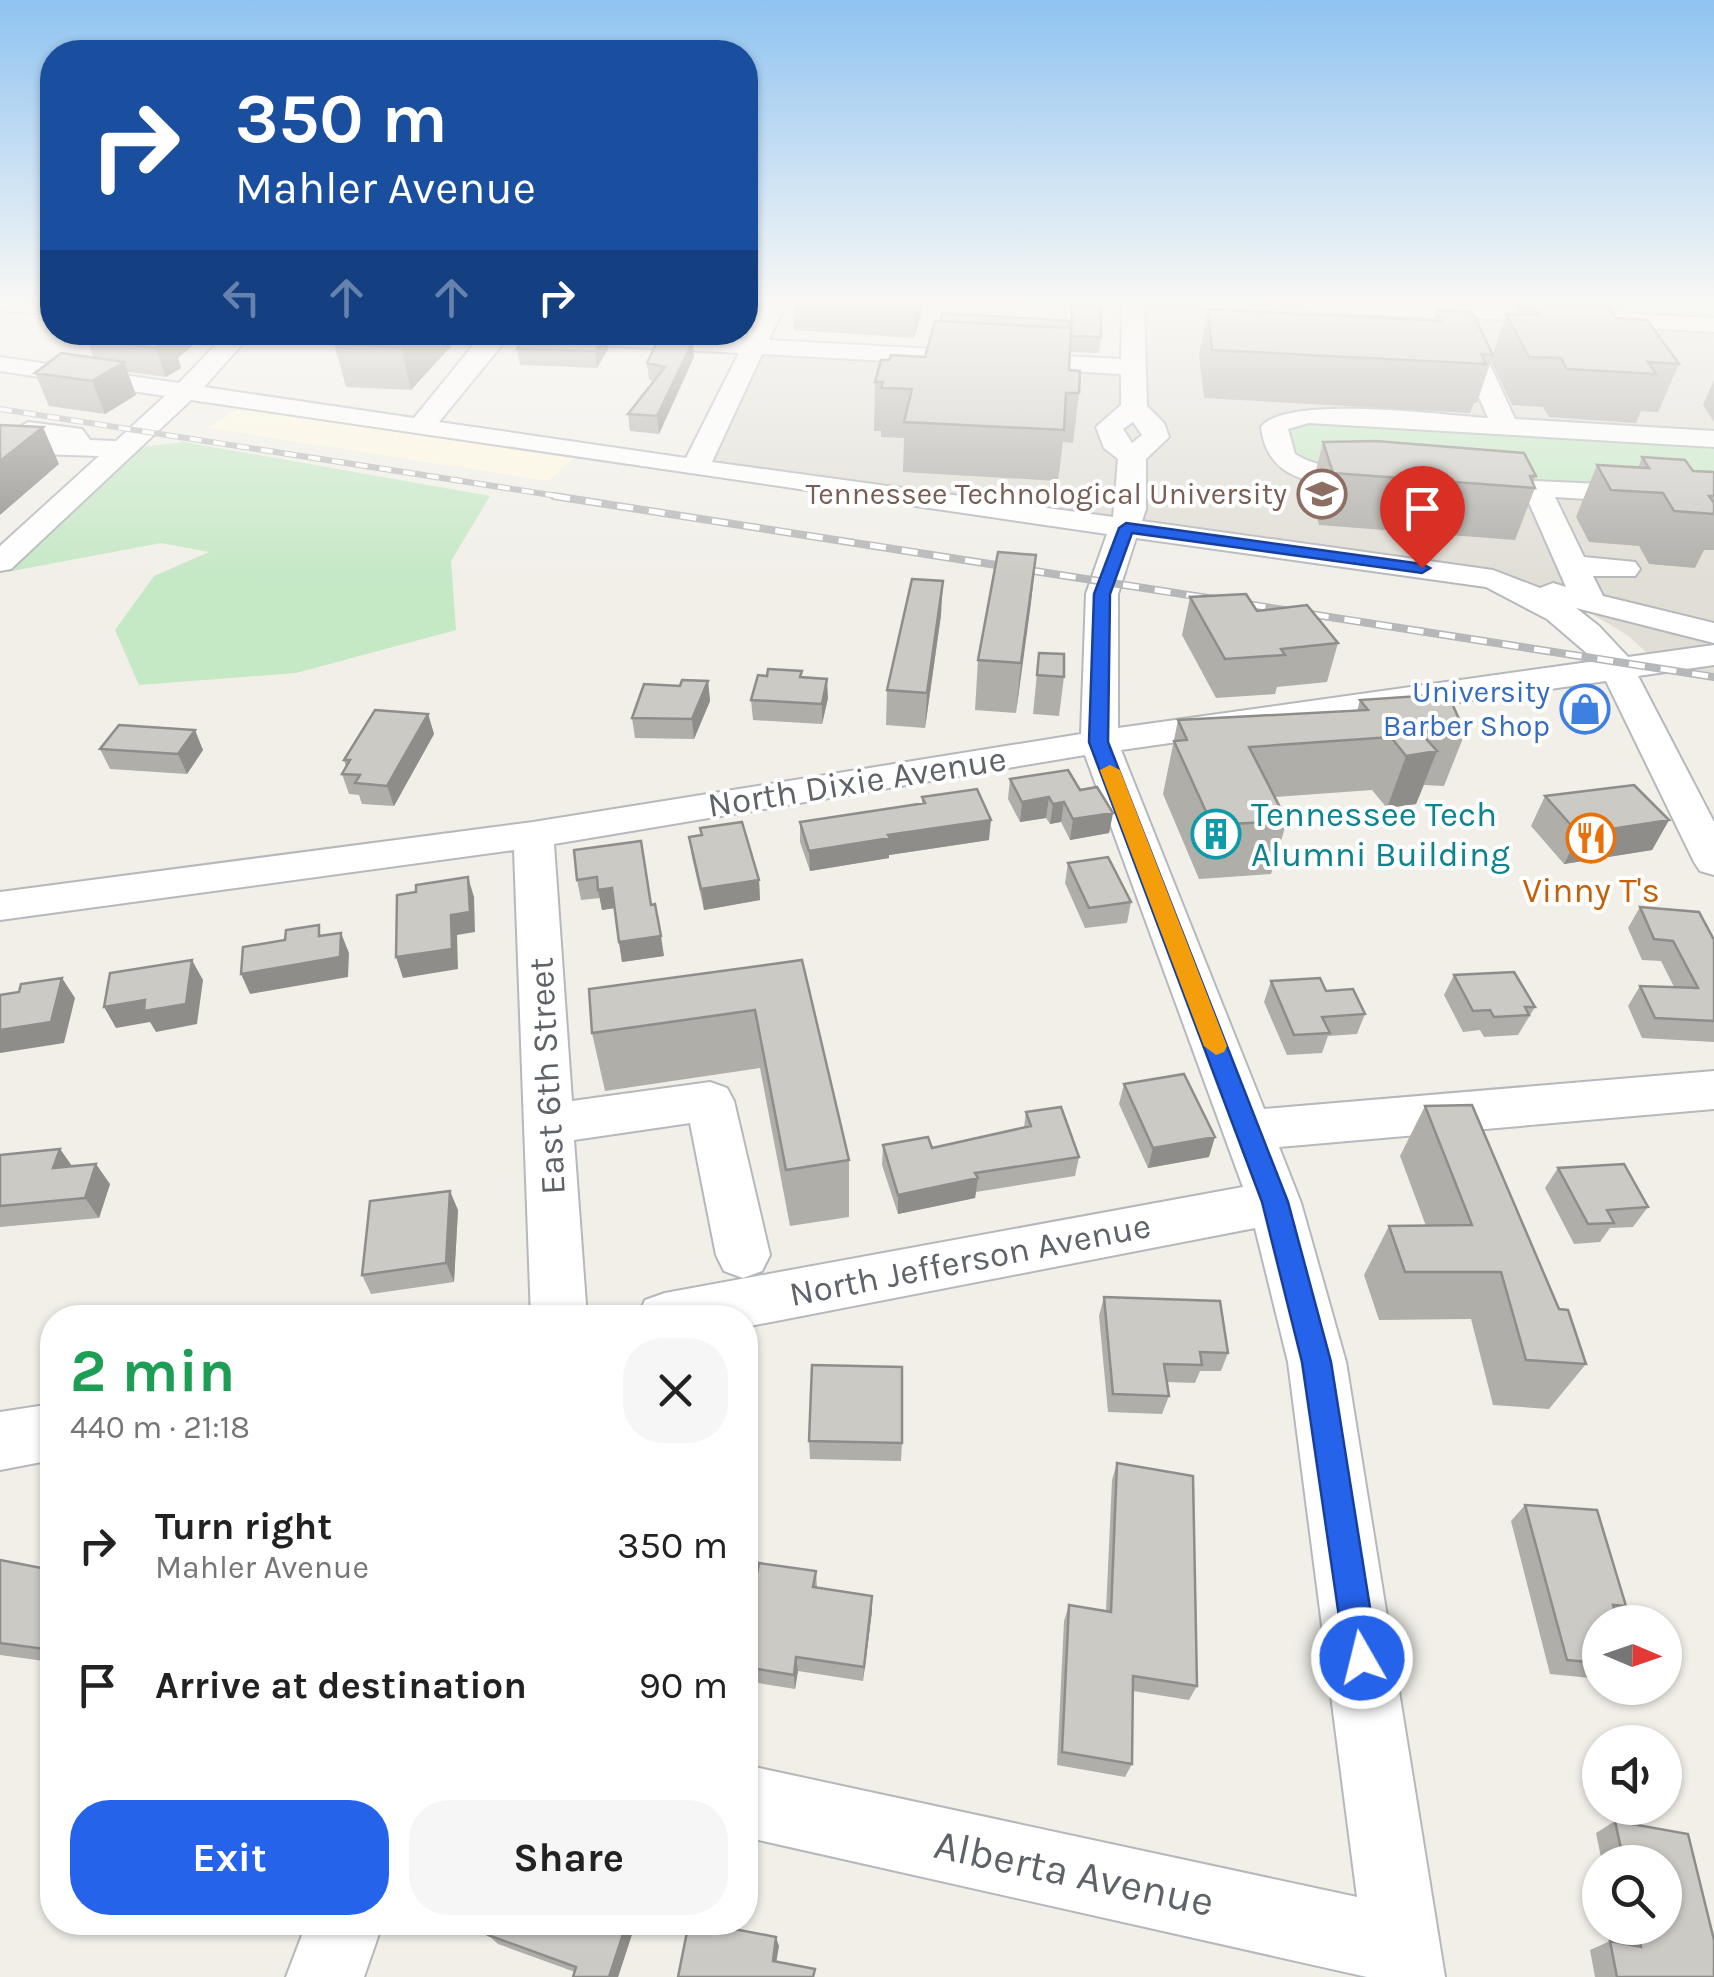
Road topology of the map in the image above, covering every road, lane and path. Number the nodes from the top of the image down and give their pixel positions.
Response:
1 (180, 396) edge
2 (221, 396) edge
3 (445, 396) edge
4 (729, 396) edge
5 (1134, 396) edge
6 (1493, 396) edge
7 (1503, 420) dead end
8 (420, 426) junction
9 (1714, 438) edge
10 (72, 447) dead end
11 (122, 450) junction
12 (695, 468) junction
13 (1412, 481) edge
14 (1448, 483) edge
15 (1538, 491) edge
16 (1714, 498) edge
17 (1126, 528) junction
18 (3, 557) edge
19 (1572, 564) junction
20 (1624, 569) dead end
21 (1580, 609) junction
22 (1714, 633) edge
23 (1700, 657) edge
24 (1615, 668) junction
25 (1099, 742) junction
26 (533, 834) junction
27 (1714, 862) edge
28 (0, 906) edge
29 (1714, 1090) edge
30 (550, 1124) junction
31 (1248, 1130) junction
32 (1275, 1202) junction
33 (743, 1255) dead end
34 (558, 1305) edge
35 (732, 1305) edge
36 (40, 1434) edge
37 (0, 1441) edge
38 (758, 1804) edge
39 (340, 1935) edge
40 (1404, 1961) edge
41 (325, 1977) edge

1 - 11 street
2 - 8 street
3 - 8 street
4 - 12 street
5 - 17 street
6 - 7 street
8 - 12 street
9 - 13 street
10 - 11 street
11 - 18 street
12 - 17 street
14 - 16 street
15 - 19 street
17 - 21 street
17 - 25 street
19 - 20 street
19 - 21 street
21 - 22 street
21 - 23 street
21 - 24 street
23 - 24 street, North Dixie Avenue
24 - 25 street, North Dixie Avenue
24 - 27 street
25 - 26 street, North Dixie Avenue
25 - 31 street
26 - 28 street, North Dixie Avenue
26 - 30 street, East 6th Street
29 - 31 street
30 - 33 street
30 - 34 street, East 6th Street
31 - 32 street
32 - 35 street, North Jefferson Avenue
32 - 40 street
36 - 37 street
38 - 40 street, Alberta Avenue
39 - 41 street

